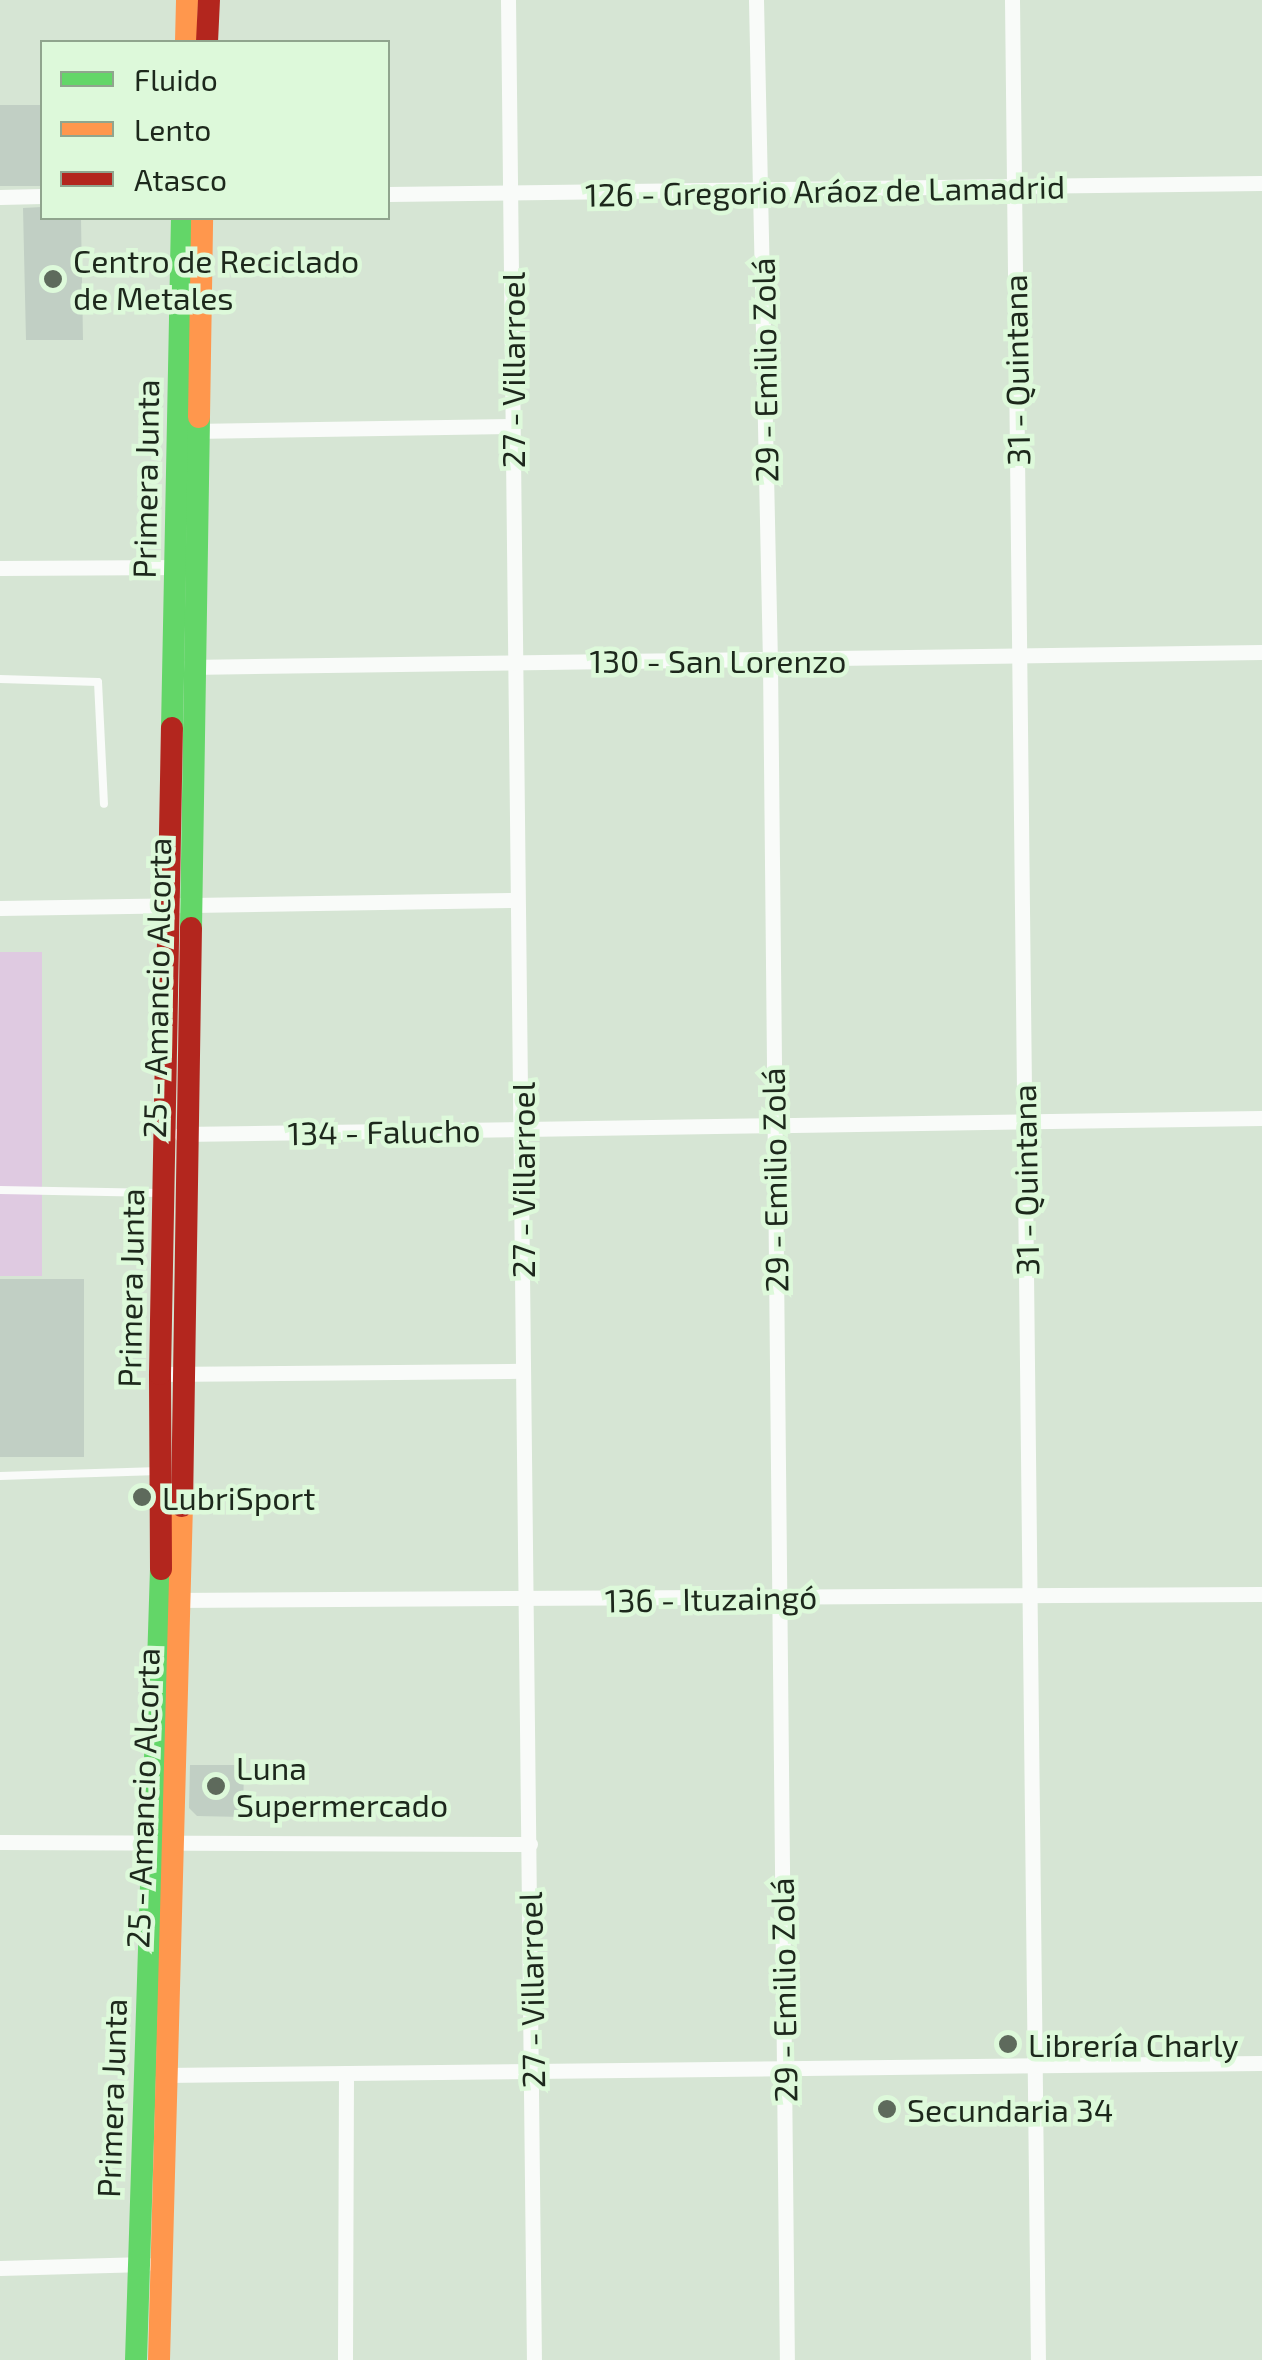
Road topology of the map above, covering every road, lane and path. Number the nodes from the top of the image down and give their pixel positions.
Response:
1 (187, 0) edge
2 (209, 0) edge
3 (508, 0) edge
4 (756, 0) edge
5 (1012, 0) edge
6 (186, 40) edge
7 (208, 40) edge
8 (1262, 184) edge
9 (1014, 188) junction
10 (760, 191) junction
11 (390, 194) edge
12 (510, 194) junction
13 (0, 196) edge
14 (40, 196) edge
15 (182, 220) edge
16 (202, 220) edge
17 (512, 426) junction
18 (188, 431) junction
19 (186, 567) junction
20 (0, 568) edge
21 (1262, 652) edge
22 (1019, 656) junction
23 (516, 659) junction
24 (770, 662) junction
25 (184, 668) junction
26 (0, 679) edge
27 (104, 804) dead end
28 (516, 900) junction
29 (180, 902) junction
30 (0, 908) edge
31 (1262, 1118) edge
32 (1024, 1122) junction
33 (773, 1126) junction
34 (524, 1129) junction
35 (176, 1134) junction
36 (0, 1190) edge
37 (165, 1194) junction
38 (522, 1371) junction
39 (171, 1374) junction
40 (159, 1471) junction
41 (0, 1476) edge
42 (1030, 1593) junction
43 (1262, 1594) edge
44 (778, 1598) junction
45 (171, 1600) junction
46 (526, 1600) junction
47 (0, 1842) edge
48 (162, 1844) junction
49 (530, 1844) junction
50 (1262, 2063) edge
51 (1035, 2066) junction
52 (532, 2068) junction
53 (784, 2069) junction
54 (154, 2074) junction
55 (346, 2074) junction
56 (151, 2264) junction
57 (0, 2268) edge
58 (136, 2360) edge
59 (159, 2360) edge
60 (346, 2360) edge
61 (534, 2360) edge
62 (788, 2360) edge
63 (1038, 2360) edge

1 - 6 main road
2 - 7 main road
3 - 12 street, 27 - Villarroel
4 - 10 street, 29 - Emilio Zolá
5 - 9 street, 31 - Quintana
8 - 9 street, 126 - Gregorio Aráoz de Lamadrid
9 - 10 street, 126 - Gregorio Aráoz de Lamadrid
9 - 22 street, 31 - Quintana
10 - 12 street, 126 - Gregorio Aráoz de Lamadrid
10 - 24 street, 29 - Emilio Zolá
11 - 12 street, 126 - Gregorio Aráoz de Lamadrid
12 - 17 street, 27 - Villarroel
13 - 14 street
15 - 18 main road, Primera Junta
16 - 18 main road
17 - 18 street
17 - 23 street, 27 - Villarroel
18 - 19 main road, Primera Junta
19 - 20 street
19 - 25 main road, Primera Junta
21 - 22 street, 130 - San Lorenzo
22 - 24 street, 130 - San Lorenzo
22 - 32 street, 31 - Quintana
23 - 24 street, 130 - San Lorenzo
23 - 25 street, 130 - San Lorenzo
23 - 28 street, 27 - Villarroel
24 - 33 street, 29 - Emilio Zolá
25 - 29 main road, Primera Junta
26 - 27 lane
28 - 29 street
28 - 34 street, 27 - Villarroel
29 - 30 street
29 - 35 main road, Primera Junta
31 - 32 street, 134 - Falucho
32 - 33 street, 134 - Falucho
32 - 42 street, 31 - Quintana
33 - 34 street, 134 - Falucho
33 - 44 street, 29 - Emilio Zolá
34 - 35 street, 134 - Falucho
34 - 38 street, 27 - Villarroel
35 - 37 main road, Primera Junta
35 - 39 main road, 25 - Amancio Alcorta
36 - 37 lane
37 - 39 main road, Primera Junta
38 - 39 street
38 - 46 street, 27 - Villarroel
39 - 40 main road, Primera Junta
39 - 45 main road, 25 - Amancio Alcorta
40 - 41 lane
40 - 45 main road, Primera Junta
42 - 43 street, 136 - Ituzaingó
42 - 44 street, 136 - Ituzaingó
42 - 51 street, 31 - Quintana
44 - 46 street, 136 - Ituzaingó
44 - 53 street, 29 - Emilio Zolá
45 - 46 street, 136 - Ituzaingó
45 - 48 main road, 25 - Amancio Alcorta
46 - 49 street, 27 - Villarroel
47 - 48 street
48 - 49 street
48 - 54 main road, 25 - Amancio Alcorta
49 - 52 street, 27 - Villarroel
50 - 51 street
51 - 53 street
51 - 63 street, 31 - Quintana
52 - 53 street
52 - 55 street
52 - 61 street, 27 - Villarroel
53 - 62 street, 29 - Emilio Zolá
54 - 55 street
54 - 56 main road, Primera Junta
55 - 60 street
56 - 57 street
56 - 58 main road, Primera Junta
56 - 59 main road

